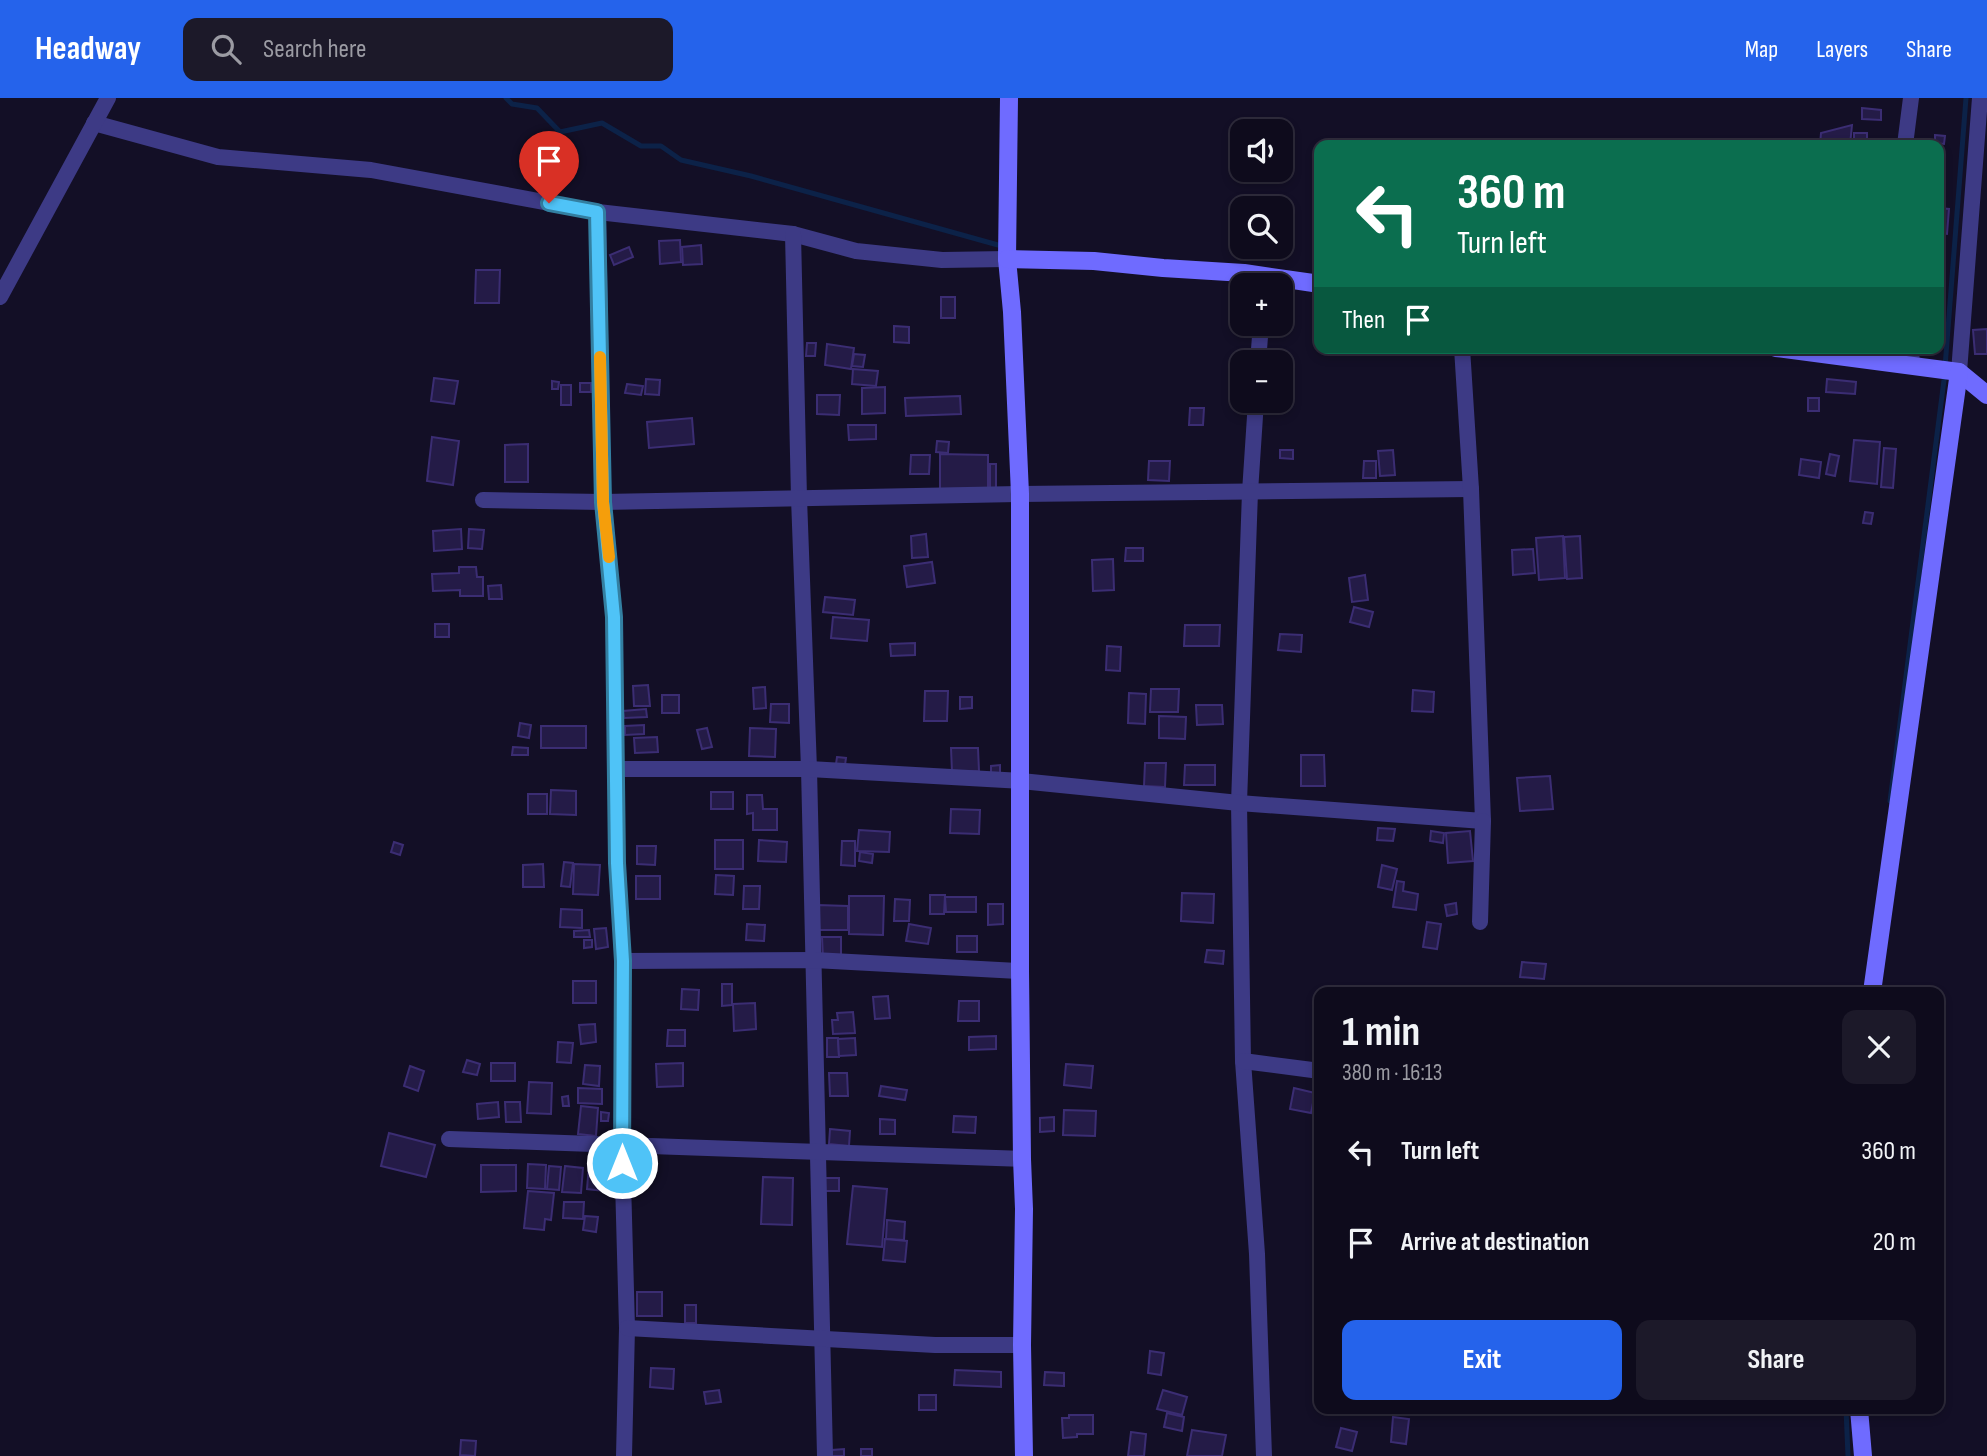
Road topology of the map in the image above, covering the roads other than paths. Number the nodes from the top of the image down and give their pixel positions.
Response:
1 (108, 98) edge
2 (1009, 98) edge
3 (1911, 98) edge
4 (1980, 98) edge
5 (94, 123) junction
6 (1906, 140) edge
7 (597, 212) junction
8 (793, 234) junction
9 (1007, 259) junction
10 (1244, 273) edge
11 (1293, 283) edge
12 (1314, 284) edge
13 (0, 297) edge
14 (1462, 354) edge
15 (1866, 354) edge
16 (1911, 357) edge
17 (1958, 372) junction
18 (1987, 395) edge
19 (1255, 413) edge
20 (1472, 489) junction
21 (1250, 492) junction
22 (1020, 494) junction
23 (799, 498) junction
24 (483, 500) dead end
25 (603, 502) junction
26 (617, 769) junction
27 (809, 769) junction
28 (1021, 781) junction
29 (1239, 803) junction
30 (1482, 821) junction
31 (1480, 922) dead end
32 (814, 960) junction
33 (623, 961) junction
34 (1020, 971) junction
35 (1873, 987) edge
36 (1243, 1061) junction
37 (1314, 1070) edge
38 (449, 1139) dead end
39 (622, 1144) junction
40 (817, 1152) junction
41 (1022, 1159) junction
42 (627, 1328) junction
43 (822, 1338) junction
44 (1022, 1345) junction
45 (1859, 1414) edge
46 (624, 1456) edge
47 (825, 1456) edge
48 (1024, 1456) edge
49 (1264, 1456) edge
50 (1863, 1456) edge

1 - 5 street
2 - 9 street
3 - 6 street
4 - 17 street
5 - 7 street
5 - 13 street
7 - 8 street
7 - 25 street
8 - 9 street
8 - 23 street
9 - 10 street
9 - 22 street
11 - 12 street
14 - 20 street
15 - 16 street
16 - 17 street
17 - 18 street
17 - 35 street
19 - 21 street
20 - 21 street
20 - 30 street
21 - 22 street
21 - 29 street
22 - 23 street
22 - 28 street
23 - 25 street
23 - 27 street
24 - 25 street
25 - 26 street
26 - 27 street
26 - 33 street
27 - 28 street
27 - 32 street
28 - 29 street
28 - 34 street
29 - 30 street
29 - 36 street
30 - 31 street
32 - 33 street
32 - 34 street
32 - 40 street
33 - 39 street
34 - 41 street
36 - 37 street
36 - 49 street
38 - 39 street
39 - 40 street
39 - 42 street
40 - 41 street
40 - 43 street
41 - 44 street
42 - 43 street
42 - 46 street
43 - 44 street
43 - 47 street
44 - 48 street
45 - 50 street

